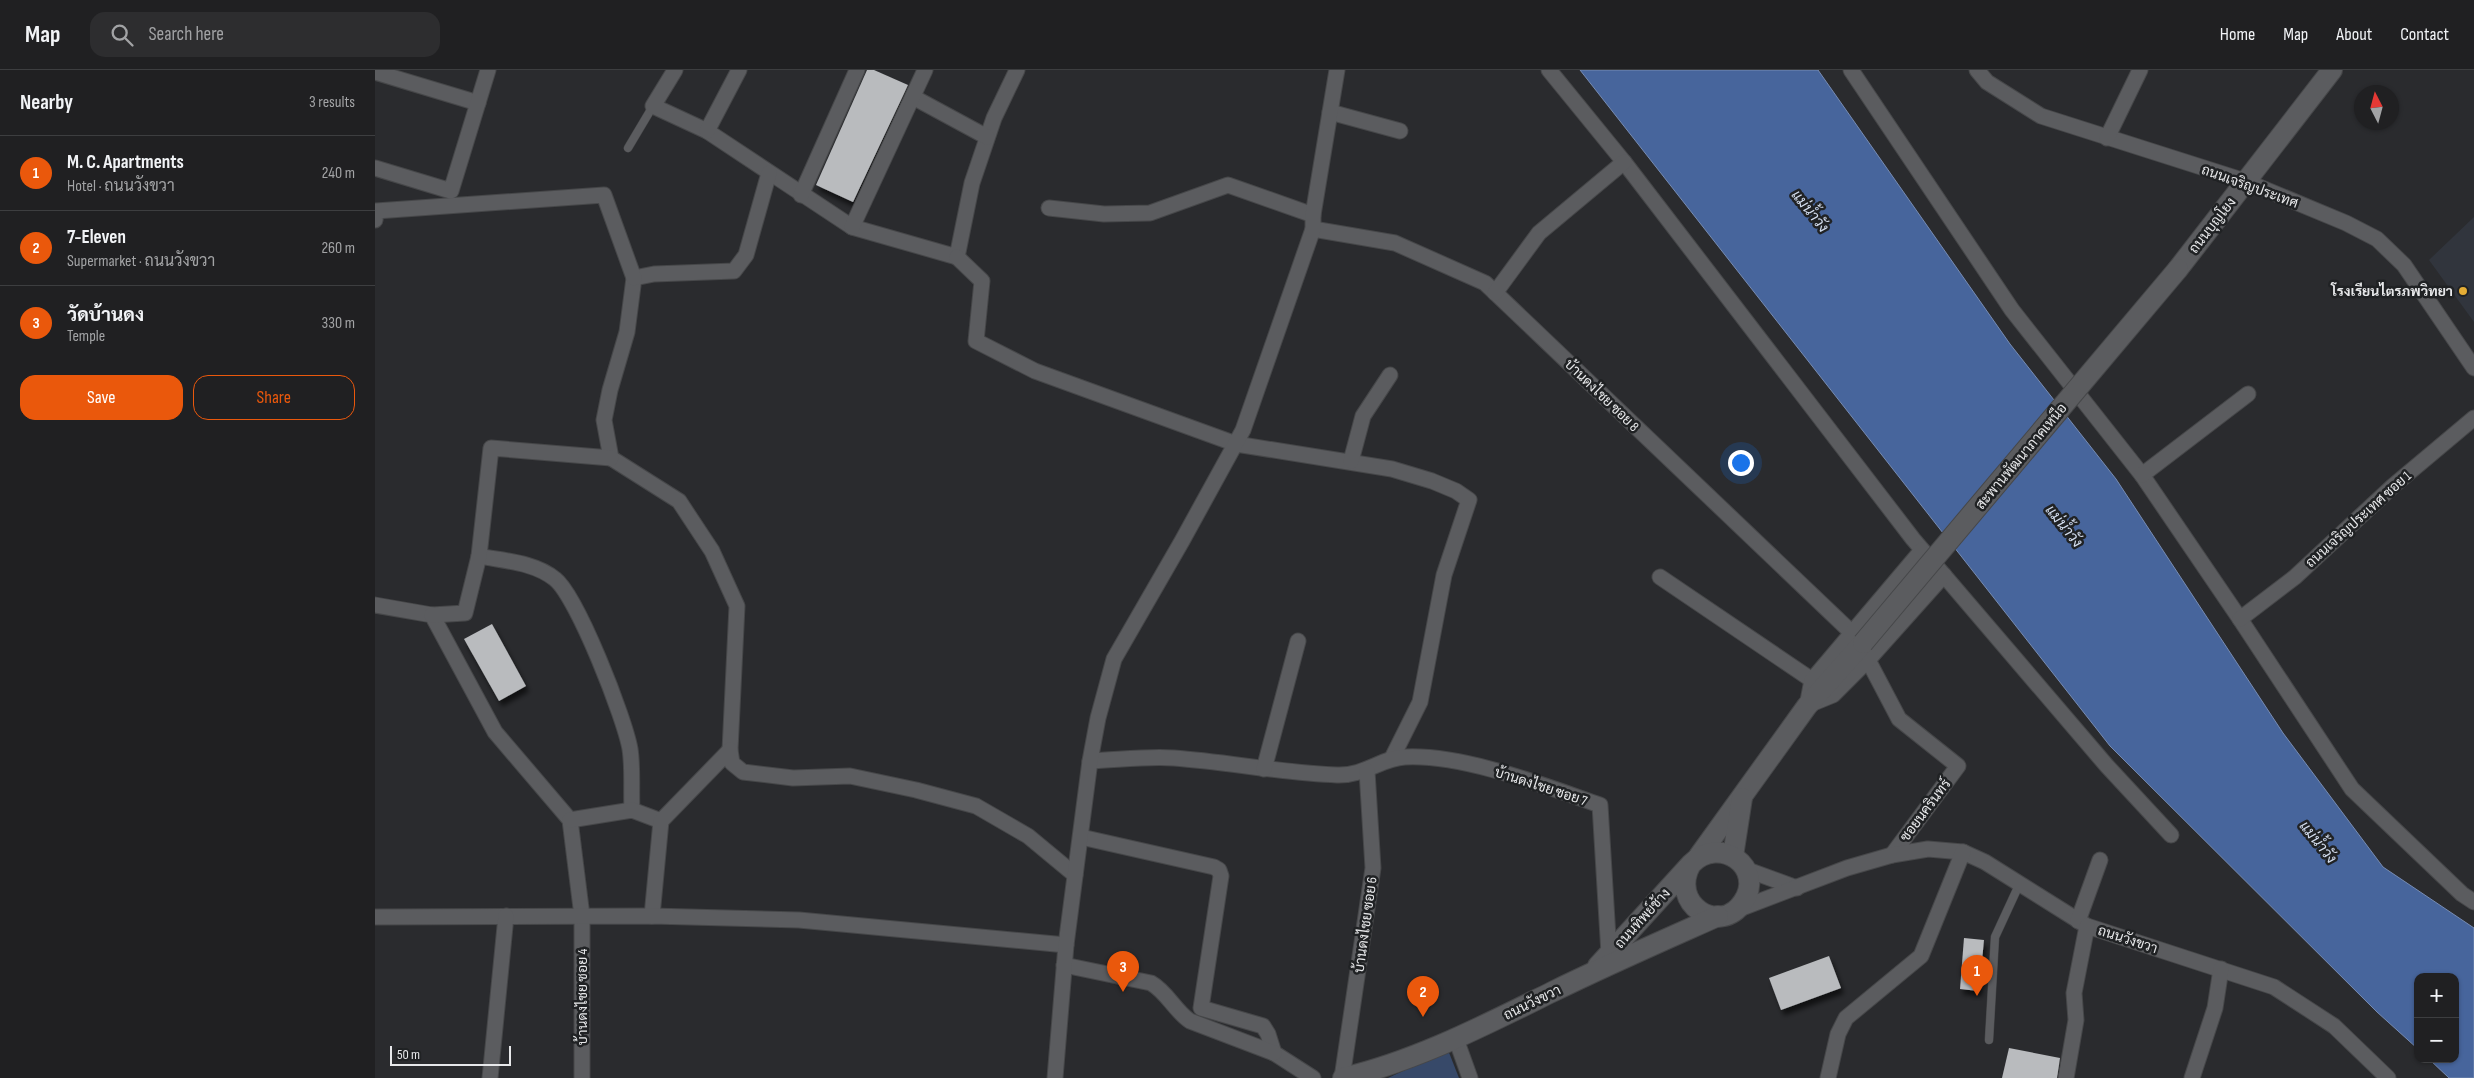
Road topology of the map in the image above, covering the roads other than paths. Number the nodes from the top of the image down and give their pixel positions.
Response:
1 (488, 70) edge
2 (675, 70) edge
3 (739, 70) edge
4 (857, 70) edge
5 (925, 70) edge
6 (1017, 70) edge
7 (1337, 70) edge
8 (1549, 70) edge
9 (1851, 70) edge
10 (1977, 70) edge
11 (2140, 70) edge
12 (2332, 70) edge
13 (375, 72) edge
14 (913, 97) junction
15 (478, 103) junction
16 (653, 106) junction
17 (1330, 112) junction
18 (707, 131) junction
19 (1400, 132) dead end
20 (987, 138) junction
21 (2107, 138) junction
22 (629, 148) dead end
23 (1624, 162) junction
24 (375, 168) edge
25 (769, 173) junction
26 (2245, 181) junction
27 (801, 195) junction
28 (1049, 208) dead end
29 (375, 220) edge
30 (1313, 222) junction
31 (852, 227) junction
32 (957, 257) junction
33 (2177, 269) joint
34 (634, 278) junction
35 (1495, 293) junction
36 (2474, 368) edge
37 (1390, 375) dead end
38 (2248, 394) dead end
39 (2474, 418) edge
40 (1236, 444) junction
41 (611, 458) junction
42 (1351, 461) junction
43 (2142, 475) junction
44 (1922, 550) junction
45 (479, 556) junction
46 (1944, 575) junction
47 (1659, 577) dead end
48 (375, 605) edge
49 (432, 615) junction
50 (2240, 619) junction
51 (1298, 641) dead end
52 (1861, 645) junction
53 (1812, 680) junction
54 (1807, 706) junction
55 (730, 750) junction
56 (1392, 758) junction
57 (1090, 761) junction
58 (1958, 766) joint
59 (1264, 769) junction
60 (1367, 771) junction
61 (1743, 794) junction
62 (632, 810) junction
63 (569, 820) junction
64 (661, 821) junction
65 (2171, 835) dead end
66 (1081, 837) junction
67 (1963, 852) junction
68 (1892, 855) junction
69 (1695, 860) junction
70 (2100, 860) dead end
71 (1739, 862) junction
72 (1075, 875) junction
73 (2019, 884) junction
74 (1797, 888) junction
75 (2474, 902) edge
76 (1725, 914) junction
77 (505, 916) junction
78 (582, 916) junction
79 (653, 916) junction
80 (375, 917) edge
81 (2083, 923) junction
82 (1066, 945) junction
83 (1609, 954) junction
84 (1065, 965) junction
85 (2221, 969) junction
86 (1592, 972) junction
87 (1456, 1039) junction
88 (1989, 1040) dead end
89 (1274, 1053) junction
90 (490, 1078) edge
91 (582, 1078) edge
92 (1055, 1078) edge
93 (1313, 1078) edge
94 (1342, 1078) edge
95 (1470, 1078) edge
96 (1828, 1078) edge
97 (2066, 1078) edge
98 (2192, 1078) edge
99 (2389, 1078) edge

1 - 15 street
2 - 16 street
3 - 18 street
4 - 27 street
5 - 14 street
6 - 20 street
7 - 17 street
8 - 23 street
9 - 43 street
10 - 21 street, ถนนเจริญประเทศ
11 - 21 street
12 - 26 street, ถนนบุญโยง
13 - 15 street
14 - 20 street
14 - 31 street
15 - 24 street
16 - 18 street
16 - 22 lane
17 - 19 street
17 - 30 street
18 - 25 street
20 - 32 street
21 - 26 street, ถนนเจริญประเทศ
23 - 35 street
23 - 44 street
25 - 27 street
25 - 34 street
26 - 33 street, ถนนบุญโยง
26 - 36 street, ถนนเจริญประเทศ
27 - 31 street
28 - 30 street, บ้านดงไชย ซอย 8
29 - 34 street
30 - 35 street, บ้านดงไชย ซอย 8
30 - 40 street
31 - 32 street
32 - 40 street
33 - 52 street, สะพานพัฒนาภาคเหนือ, bridge
34 - 41 street
35 - 52 street, บ้านดงไชย ซอย 8
37 - 42 street
38 - 43 street
39 - 50 street, ถนนเจริญประเทศ ซอย 1
40 - 42 street
40 - 57 street
41 - 45 street
41 - 55 street
42 - 56 street
43 - 50 street
44 - 46 street
44 - 52 street
45 - 49 street
45 - 62 street
46 - 52 street
46 - 65 street
47 - 53 street
48 - 49 street
49 - 63 street
50 - 75 street
51 - 59 street
52 - 53 street
52 - 54 street, สะพานพัฒนาภาคเหนือ
52 - 58 street, บ้านดงไชย ซอย 8
53 - 54 street
54 - 61 street, สะพานพัฒนาภาคเหนือ
55 - 64 street
55 - 72 street
56 - 60 street, บ้านดงไชย ซอย 7
56 - 83 street, บ้านดงไชย ซอย 7
57 - 59 street, บ้านดงไชย ซอย 7
57 - 66 street
58 - 68 street, ซอยนครินทร์
59 - 60 street, บ้านดงไชย ซอย 7
60 - 94 street, บ้านดงไชย ซอย 6
61 - 69 street, สะพานพัฒนาภาคเหนือ
61 - 71 street
62 - 63 street
62 - 64 street
63 - 78 street, บ้านดงไชย ซอย 4
64 - 79 street
66 - 72 street
66 - 89 street
67 - 68 street, ถนนวังขวา
67 - 73 street, ถนนวังขวา
67 - 96 street
68 - 74 street, ถนนวังขวา
69 - 71 street
69 - 76 street
69 - 83 street, ถนนทิพย์ช้าง
70 - 81 street
71 - 74 street
71 - 76 street
72 - 82 street
73 - 81 street, ถนนวังขวา
73 - 88 lane
74 - 76 street, ถนนวังขวา
76 - 86 street, ถนนวังขวา
77 - 78 street
77 - 80 street
77 - 90 street
78 - 79 street
78 - 91 street, บ้านดงไชย ซอย 4
79 - 82 street
81 - 85 street, ถนนวังขวา
81 - 97 street
82 - 84 street
83 - 86 street, ถนนทิพย์ช้าง
84 - 89 street
84 - 92 street
85 - 98 street
85 - 99 street, ถนนวังขวา
86 - 87 street, ถนนวังขวา
87 - 94 street, ถนนวังขวา
87 - 95 street
89 - 93 street

